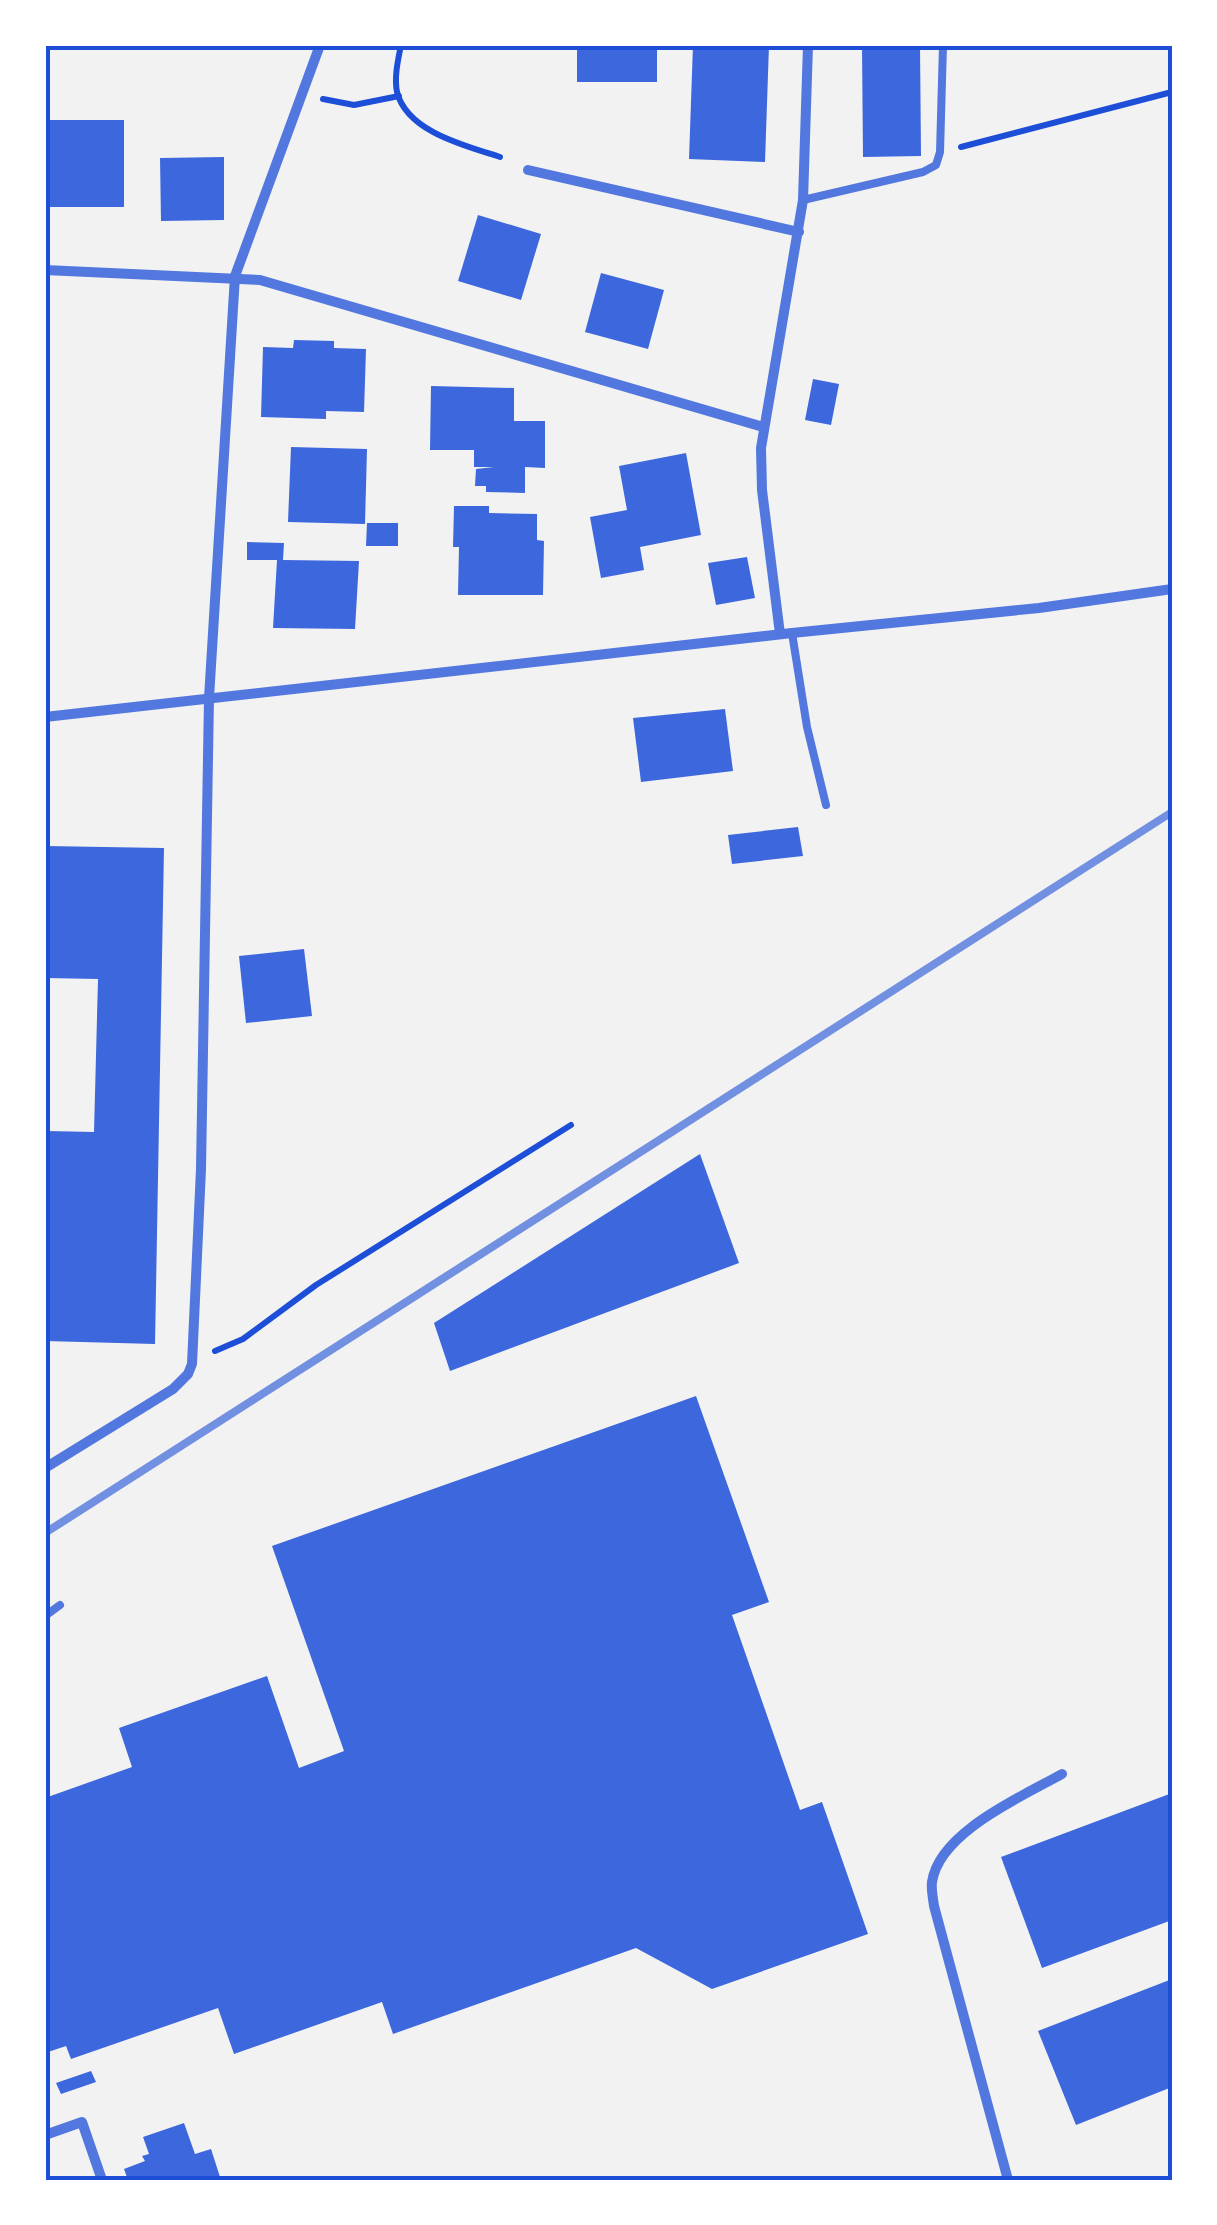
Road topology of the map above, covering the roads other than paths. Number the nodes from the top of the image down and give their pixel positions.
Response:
1 (320, 45) edge
2 (808, 45) edge
3 (942, 45) edge
4 (528, 170) dead end
5 (803, 200) junction
6 (799, 232) junction
7 (45, 270) edge
8 (235, 276) junction
9 (762, 427) junction
10 (1172, 588) edge
11 (786, 634) junction
12 (210, 698) junction
13 (45, 717) edge
14 (826, 805) dead end
15 (45, 1468) edge
16 (60, 1605) dead end
17 (45, 1616) edge
18 (1062, 1774) dead end
19 (45, 2135) edge
20 (102, 2180) edge
21 (1008, 2180) edge

1 - 8 street
2 - 5 street
3 - 5 lane
4 - 6 street
5 - 6 street
6 - 9 street
7 - 8 street
8 - 9 street
8 - 12 street
9 - 11 street
10 - 11 street
11 - 12 street
11 - 14 lane
12 - 13 street
12 - 15 street
16 - 17 lane
18 - 21 street
19 - 20 street

